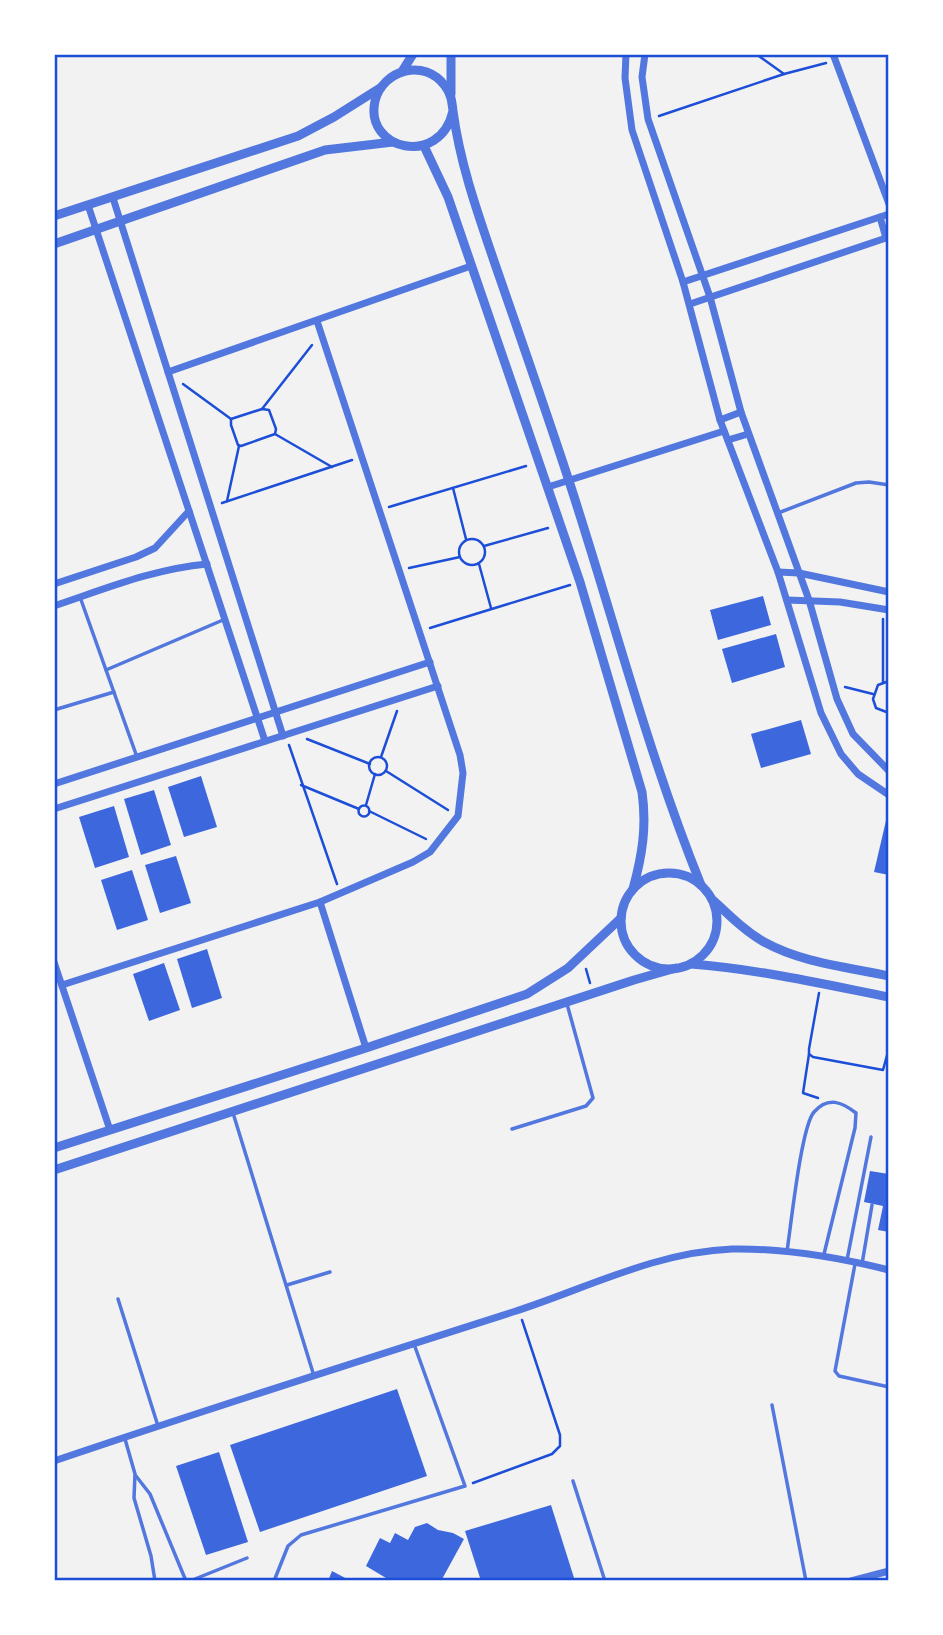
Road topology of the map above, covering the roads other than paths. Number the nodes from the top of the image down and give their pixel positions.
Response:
1 (413, 54) edge
2 (451, 54) edge
3 (626, 54) edge
4 (645, 54) edge
5 (834, 57) edge
6 (403, 71) junction
7 (380, 88) junction
8 (452, 99) junction
9 (453, 111) junction
10 (393, 142) junction
11 (424, 146) junction
12 (113, 198) junction
13 (889, 204) edge
14 (88, 205) junction
15 (889, 214) edge
16 (54, 216) edge
17 (880, 217) junction
18 (121, 222) junction
19 (97, 231) junction
20 (887, 237) edge
21 (54, 244) edge
22 (471, 266) junction
23 (702, 276) junction
24 (683, 282) junction
25 (710, 297) junction
26 (690, 304) junction
27 (317, 321) junction
28 (168, 372) junction
29 (741, 412) junction
30 (720, 420) junction
31 (724, 431) junction
32 (748, 434) junction
33 (728, 440) junction
34 (569, 481) junction
35 (889, 485) edge
36 (548, 487) junction
37 (189, 511) junction
38 (776, 514) junction
39 (206, 564) junction
40 (778, 572) junction
41 (799, 573) junction
42 (54, 584) edge
43 (889, 592) edge
44 (80, 597) junction
45 (787, 600) junction
46 (809, 600) junction
47 (54, 606) edge
48 (886, 610) edge
49 (225, 619) junction
50 (430, 662) junction
51 (106, 670) junction
52 (438, 686) junction
53 (114, 692) junction
54 (54, 709) edge
55 (275, 711) junction
56 (257, 717) junction
57 (286, 735) junction
58 (265, 741) junction
59 (137, 757) junction
60 (889, 771) edge
61 (54, 784) edge
62 (889, 795) edge
63 (54, 809) edge
64 (701, 885) junction
65 (633, 889) junction
66 (711, 897) junction
67 (320, 902) junction
68 (621, 918) junction
69 (54, 962) edge
70 (691, 964) junction
71 (676, 968) junction
72 (889, 976) edge
73 (62, 985) junction
74 (889, 998) edge
75 (566, 1002) junction
76 (461, 1017) junction
77 (467, 1036) junction
78 (366, 1048) junction
79 (232, 1112) junction
80 (512, 1129) dead end
81 (110, 1130) junction
82 (871, 1137) dead end
83 (54, 1148) edge
84 (54, 1170) edge
85 (872, 1205) dead end
86 (787, 1251) junction
87 (824, 1254) junction
88 (855, 1262) junction
89 (889, 1270) edge
90 (330, 1272) dead end
91 (286, 1285) junction
92 (118, 1299) dead end
93 (414, 1343) junction
94 (314, 1376) junction
95 (889, 1387) edge
96 (772, 1405) dead end
97 (158, 1426) junction
98 (124, 1437) junction
99 (54, 1461) edge
100 (135, 1474) junction
101 (573, 1481) dead end
102 (247, 1558) dead end
103 (889, 1571) edge
104 (155, 1581) edge
105 (188, 1581) edge
106 (274, 1581) edge
107 (605, 1581) edge
108 (806, 1581) edge
109 (851, 1581) edge

1 - 6 street
2 - 8 street
3 - 24 street
4 - 23 street
5 - 13 street
6 - 7 street
6 - 8 street
7 - 10 street
7 - 12 street
8 - 9 street
9 - 11 street
9 - 34 street
10 - 11 street
10 - 18 street
11 - 22 street
12 - 14 street
12 - 18 street
14 - 16 street
14 - 19 street
15 - 17 street
17 - 20 street
17 - 23 street
18 - 19 street
18 - 28 street
19 - 21 street
19 - 37 street
20 - 25 street
22 - 27 street
22 - 36 street
23 - 24 street
23 - 25 street
24 - 26 street
25 - 26 street
25 - 29 street
26 - 30 street
27 - 28 street
27 - 50 street
28 - 55 street
29 - 30 street
29 - 32 street
30 - 31 street
31 - 33 street
31 - 34 street
32 - 33 street
32 - 38 street
33 - 40 street
34 - 36 street
34 - 64 street
35 - 38 lane
36 - 65 street
37 - 39 street
37 - 42 street
38 - 41 street
39 - 44 street
39 - 49 street
40 - 41 street
40 - 45 street
41 - 43 street
41 - 46 street
44 - 47 street
44 - 51 lane
45 - 46 street
45 - 62 street
46 - 48 street
46 - 60 street
49 - 51 lane
49 - 56 street
50 - 52 street
50 - 55 street
51 - 53 lane
52 - 57 street
52 - 67 street
53 - 54 lane
53 - 59 lane
55 - 56 street
55 - 57 street
56 - 58 street
56 - 59 street
57 - 58 street
58 - 63 street
59 - 61 street
64 - 65 street
64 - 66 street
65 - 68 street
66 - 70 street
66 - 72 street
67 - 73 street
67 - 78 street
68 - 71 street
68 - 76 street
69 - 73 street
70 - 71 street
70 - 74 street
71 - 75 street
73 - 81 street
75 - 77 street
75 - 80 lane
76 - 77 street
76 - 78 street
77 - 79 street
78 - 81 street
79 - 84 street
79 - 91 lane
81 - 83 street
82 - 88 lane
85 - 88 lane
86 - 87 street
86 - 87 lane
86 - 93 street
87 - 88 street
88 - 89 street
88 - 95 lane
90 - 91 lane
91 - 94 lane
92 - 97 lane
93 - 94 street
93 - 106 lane
94 - 97 street
96 - 108 lane
97 - 98 street
98 - 99 street
98 - 100 lane
100 - 104 lane
100 - 105 lane
101 - 107 lane
102 - 105 lane
103 - 109 street

